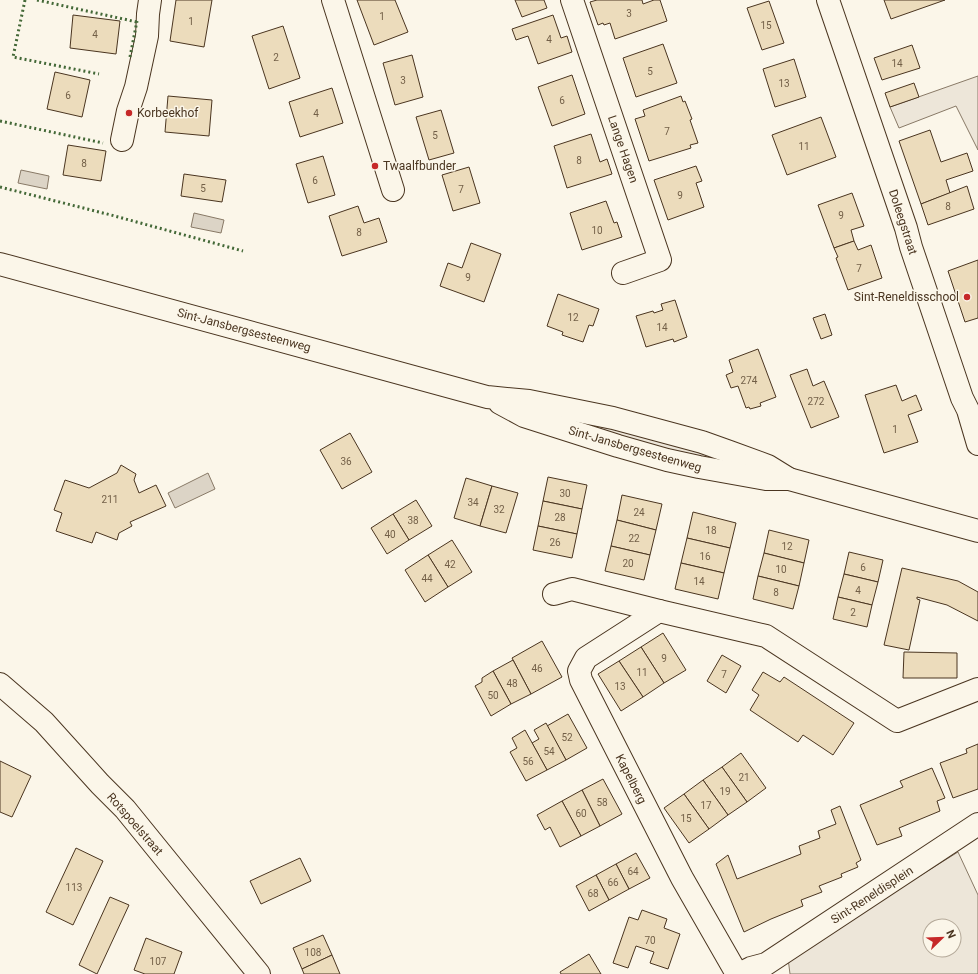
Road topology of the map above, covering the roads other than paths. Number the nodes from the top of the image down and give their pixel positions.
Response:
1 (150, 0) edge
2 (333, 0) edge
3 (572, 0) edge
4 (828, 0) edge
5 (122, 140) dead end
6 (393, 190) dead end
7 (0, 264) edge
8 (623, 273) dead end
9 (978, 444) edge
10 (978, 531) edge
11 (554, 594) dead end
12 (659, 612) junction
13 (0, 684) edge
14 (978, 689) edge
15 (978, 824) edge
16 (771, 969) edge
17 (259, 974) edge
18 (738, 974) edge

1 - 5 street
2 - 6 street
3 - 8 street, Lange Hagen
4 - 9 street, Doleegstraat
7 - 10 street, Sint-Jansbergsesteenweg
11 - 12 street
12 - 14 street
12 - 18 street, Kapelberg
13 - 17 street, Rotspoelstraat
15 - 16 street, Sint-Reneldisplein
16 - 18 street, Sint-Reneldisplein

